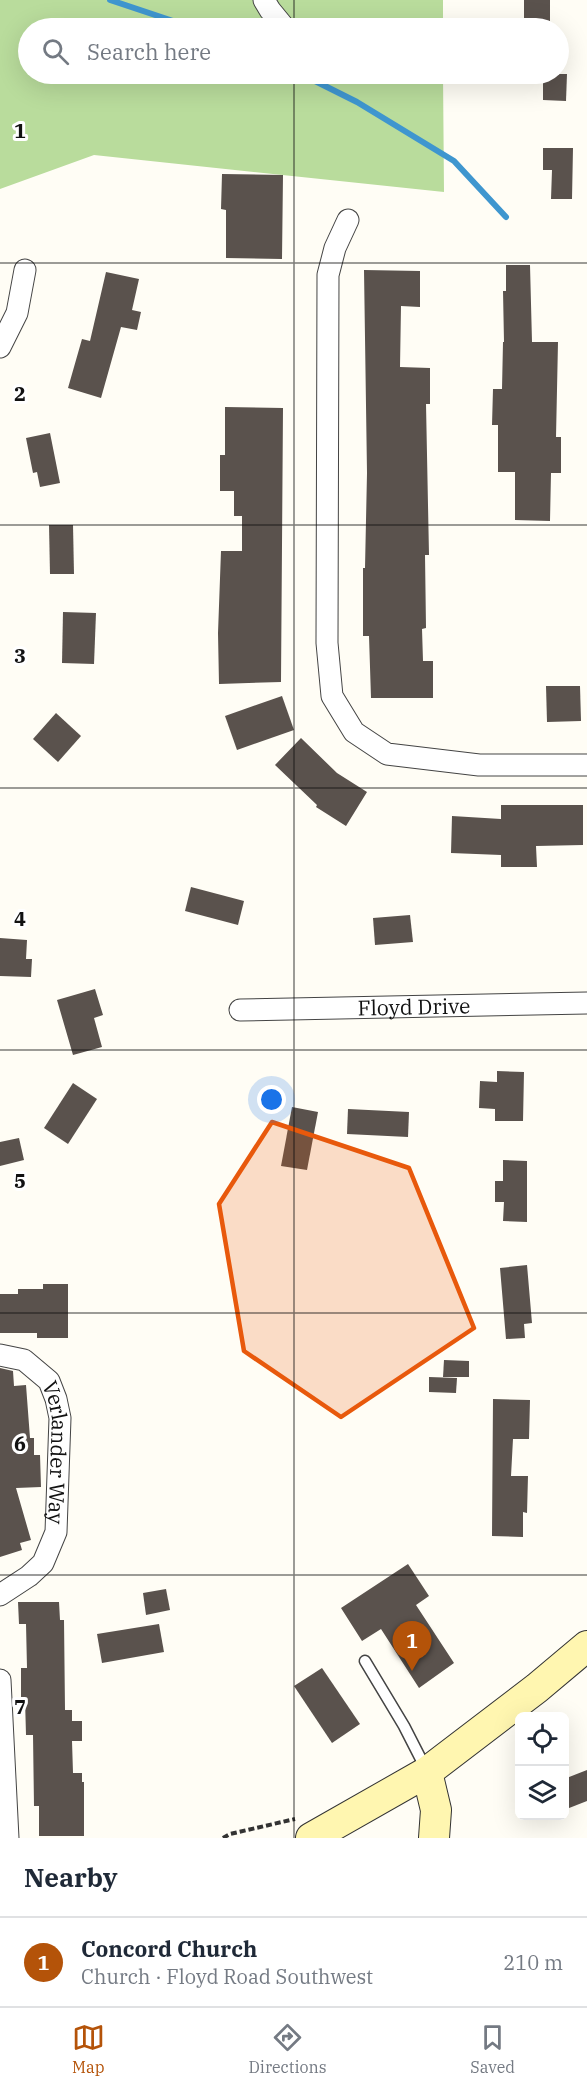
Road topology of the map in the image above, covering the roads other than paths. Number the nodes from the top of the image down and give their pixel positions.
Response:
1 (264, 0) edge
2 (277, 18) edge
3 (348, 220) dead end
4 (25, 270) dead end
5 (0, 347) edge
6 (587, 765) edge
7 (587, 1003) edge
8 (240, 1010) dead end
9 (0, 1355) edge
10 (0, 1595) edge
11 (587, 1646) edge
12 (365, 1661) dead end
13 (0, 1680) edge
14 (1, 1726) edge
15 (427, 1772) junction
16 (8, 1838) edge
17 (310, 1838) edge
18 (434, 1838) edge

1 - 2 street
3 - 6 street
4 - 5 street
7 - 8 street, Floyd Drive
9 - 10 street, Verlander Way
11 - 15 main road
12 - 15 lane
13 - 14 street
14 - 16 street
15 - 17 main road
15 - 18 main road

